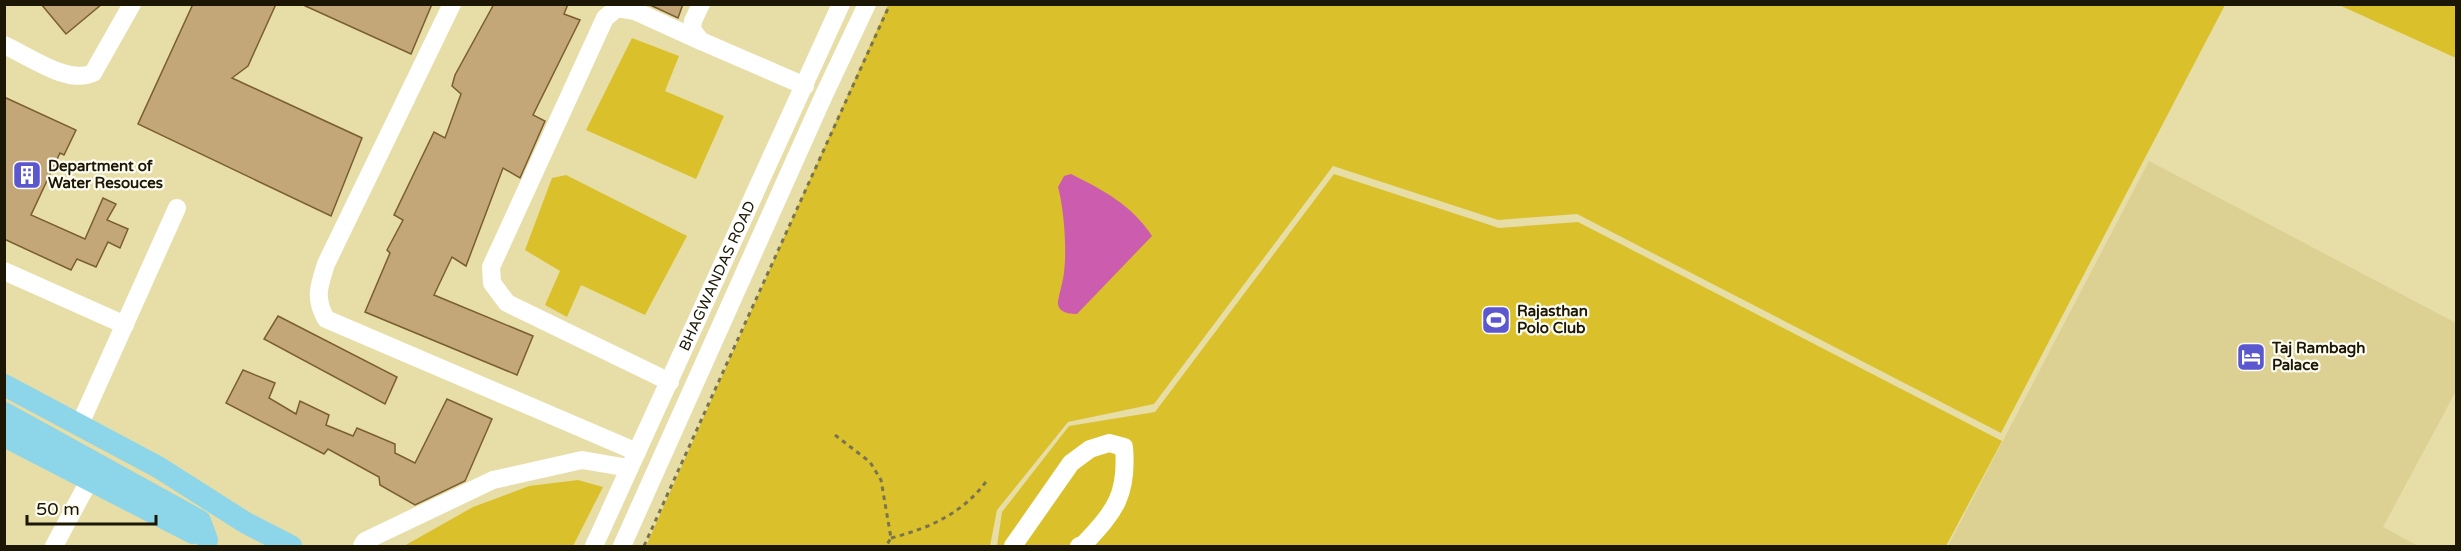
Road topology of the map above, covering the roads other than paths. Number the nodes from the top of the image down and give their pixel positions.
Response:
1 (132, 4) edge
2 (452, 4) edge
3 (701, 4) edge
4 (841, 4) edge
5 (867, 4) edge
6 (700, 41) junction
7 (4, 45) edge
8 (805, 86) junction
9 (177, 208) dead end
10 (4, 271) edge
11 (125, 326) junction
12 (670, 382) junction
13 (4, 385) edge
14 (4, 413) edge
15 (80, 424) junction
16 (4, 436) edge
17 (633, 460) junction
18 (89, 481) junction
19 (213, 543) edge
20 (54, 546) edge
21 (291, 546) edge
22 (362, 546) edge
23 (594, 546) edge
24 (622, 546) edge
25 (1013, 546) edge
26 (1080, 546) edge

1 - 7 street
2 - 17 street
3 - 6 street
4 - 8 street, BHAGWANDAS ROAD
5 - 24 street, BHAGWANDAS ROAD
6 - 8 street
6 - 12 street
8 - 12 street, BHAGWANDAS ROAD
9 - 11 street
10 - 11 street
11 - 15 street
12 - 17 street, BHAGWANDAS ROAD
13 - 15 main road
14 - 19 main road
15 - 21 main road
16 - 18 main road
17 - 22 street
17 - 23 street, BHAGWANDAS ROAD
18 - 19 main road
18 - 20 street
25 - 26 street

